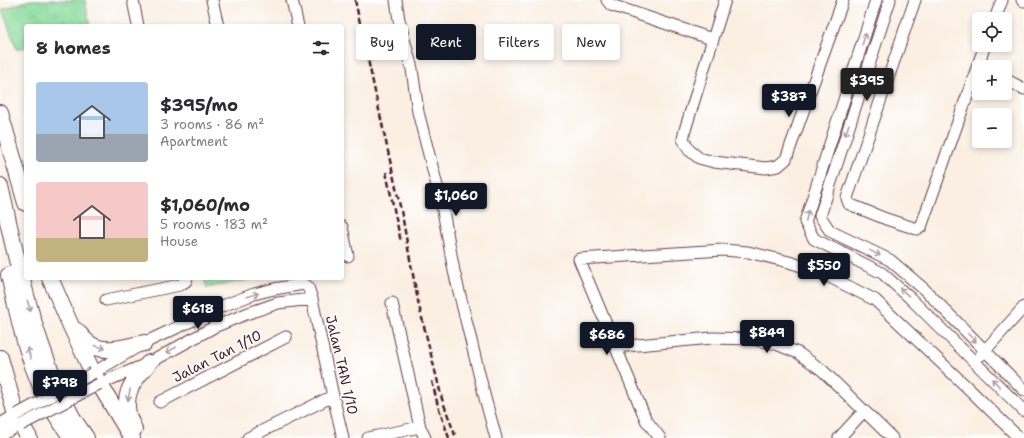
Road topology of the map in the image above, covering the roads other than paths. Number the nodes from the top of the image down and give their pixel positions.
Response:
1 (133, 0) edge
2 (212, 0) edge
3 (292, 0) edge
4 (396, 0) edge
5 (607, 0) edge
6 (725, 0) edge
7 (844, 0) edge
8 (876, 0) edge
9 (890, 0) edge
10 (916, 0) edge
11 (1002, 0) edge
12 (998, 12) edge
13 (138, 24) edge
14 (218, 24) edge
15 (298, 24) edge
16 (712, 39) junction
17 (1012, 83) edge
18 (972, 85) edge
19 (1024, 89) edge
20 (0, 113) edge
21 (0, 186) edge
22 (24, 196) edge
23 (0, 234) edge
24 (344, 237) edge
25 (348, 256) dead end
26 (51, 280) edge
27 (186, 280) edge
28 (273, 284) edge
29 (312, 299) junction
30 (106, 300) dead end
31 (278, 303) junction
32 (392, 303) dead end
33 (1024, 307) edge
34 (70, 324) junction
35 (286, 337) dead end
36 (144, 343) junction
37 (616, 347) junction
38 (985, 351) junction
39 (0, 358) edge
40 (974, 361) junction
41 (149, 363) junction
42 (0, 372) edge
43 (96, 379) junction
44 (1024, 390) edge
45 (333, 396) junction
46 (0, 400) edge
47 (160, 402) dead end
48 (864, 411) junction
49 (1024, 411) edge
50 (0, 424) edge
51 (22, 426) edge
52 (420, 427) junction
53 (0, 436) edge
54 (657, 436) edge
55 (72, 438) edge
56 (86, 438) edge
57 (132, 438) edge
58 (138, 438) edge
59 (248, 438) edge
60 (343, 438) edge
61 (368, 438) edge
62 (424, 438) edge
63 (496, 438) edge
64 (839, 438) edge
65 (892, 438) edge
66 (1020, 438) edge

1 - 13 street
2 - 14 street
3 - 15 street
4 - 63 street
5 - 16 street
6 - 16 street
7 - 16 street
40 -> 8 street
9 -> 38 street
10 - 18 street
11 - 12 street
17 - 19 street
20 - 22 highway
21 -> 56 highway
55 -> 23 highway
24 - 25 street
26 - 34 highway
27 - 30 street
28 - 29 street
28 - 31 street
36 -> 28 street
29 - 31 street
29 - 45 street, Jalan TAN 1/10
31 -> 41 street
32 - 52 street
33 - 38 street
34 -> 36 highway
34 - 43 highway
35 - 47 street, Jalan Tan 1/10
36 - 43 street
37 - 48 street
37 - 54 street
37 - 66 street
38 - 40 street
38 - 44 street
39 - 51 highway
49 -> 40 street
41 - 43 street
41 -> 58 highway
42 - 46 highway
43 - 51 street, bridge
43 - 57 highway
45 - 59 street
45 - 60 street, Jalan TAN 1/10
48 - 64 street
48 - 65 street
50 - 51 street
51 - 53 street
52 - 61 street
52 - 62 street

